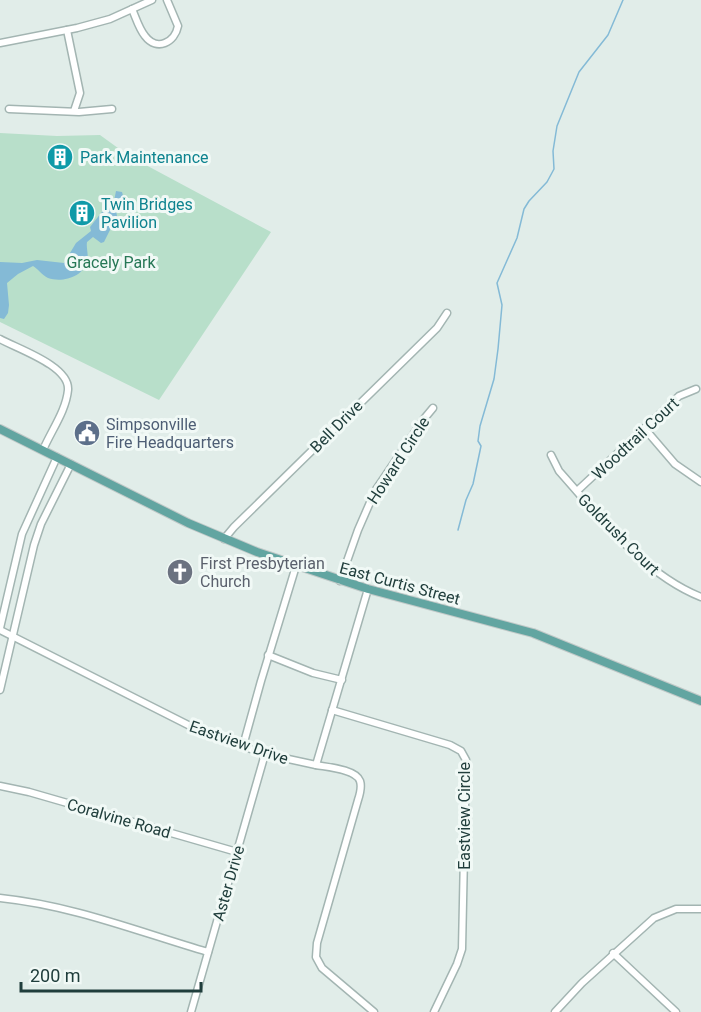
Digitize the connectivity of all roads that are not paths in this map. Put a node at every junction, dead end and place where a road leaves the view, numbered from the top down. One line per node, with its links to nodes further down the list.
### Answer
1 (152, 0): 3 (street)
2 (167, 0): 3 (street)
3 (132, 9): 4 (street)
4 (67, 30): 5 (street); 8 (street)
5 (0, 43)
6 (9, 109): 8 (street)
7 (112, 109): 8 (street)
8 (74, 111)
9 (447, 314): 21 (street, Bell Drive)
10 (0, 339): 15 (street)
11 (696, 389): 14 (street, Woodtrail Court)
12 (433, 408): 23 (street, Howard Circle)
13 (0, 429): 15 (main road, East Curtis Street)
14 (645, 429): 19 (street); 20 (street, Woodtrail Court)
15 (43, 450): 17 (main road, East Curtis Street)
16 (550, 455): 20 (street, Goldrush Court)
17 (57, 457): 18 (main road, East Curtis Street); 26 (street)
18 (71, 464): 21 (main road, East Curtis Street); 27 (street)
19 (701, 482)
20 (577, 491): 25 (street, Goldrush Court)
21 (224, 538): 22 (main road, East Curtis Street)
22 (296, 566): 23 (main road, East Curtis Street); 28 (street)
23 (340, 581): 24 (main road, East Curtis Street)
24 (368, 589): 29 (street); 31 (main road, East Curtis Street)
25 (701, 597)
26 (0, 629): 27 (street, Eastview Drive)
27 (12, 636): 30 (street); 33 (street, Eastview Drive)
28 (268, 655): 29 (street); 33 (street)
29 (342, 680): 32 (street)
30 (0, 690)
31 (701, 701)
32 (332, 710): 35 (street); 44 (street, Eastview Circle)
33 (243, 746): 34 (street, Eastview Drive)
34 (265, 754): 35 (street, Eastview Drive); 37 (street, Aster Drive)
35 (316, 765): 43 (street)
36 (0, 786): 37 (street, Coralvine Road)
37 (237, 852): 40 (street, Aster Drive)
38 (0, 898): 40 (street)
39 (701, 909): 41 (street)
40 (208, 952): 42 (street, Aster Drive)
41 (614, 953): 45 (street); 46 (street)
42 (191, 1012)
43 (374, 1012)
44 (434, 1012)
45 (555, 1012)
46 (676, 1012)

